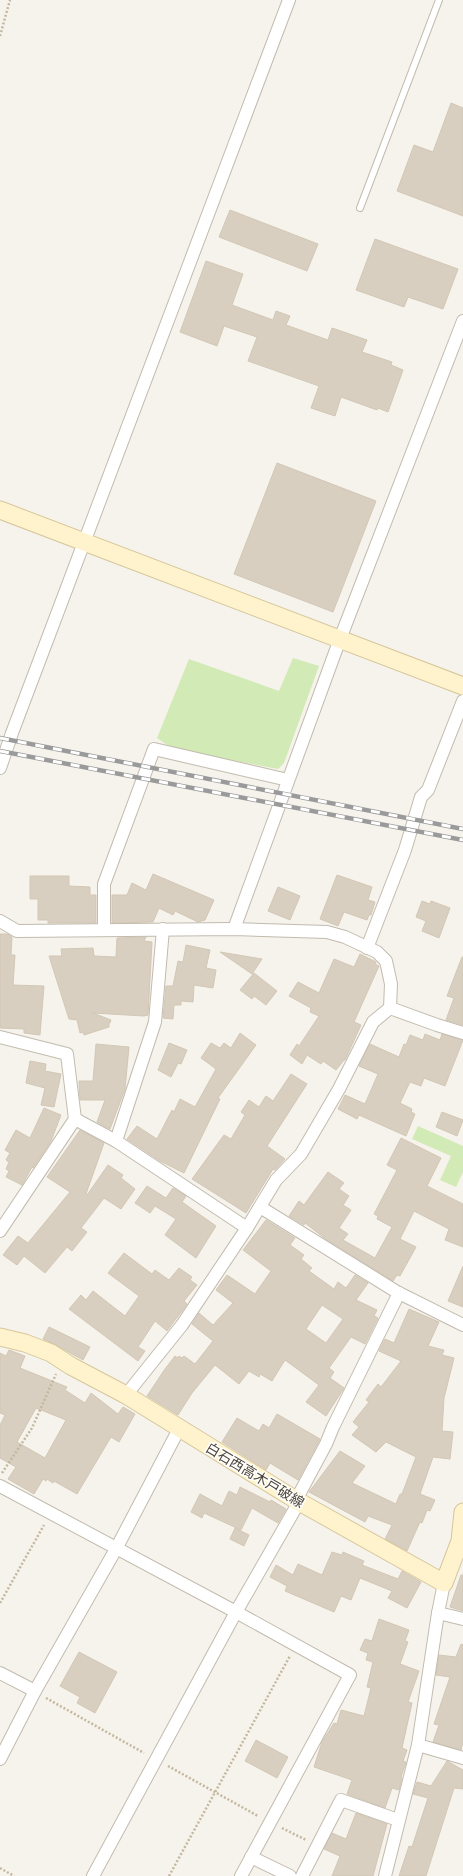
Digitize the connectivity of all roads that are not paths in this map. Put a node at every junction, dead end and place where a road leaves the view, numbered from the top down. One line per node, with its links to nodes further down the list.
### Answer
1 (289, 0): 6 (street)
2 (439, 0): 3 (lane)
3 (360, 208)
4 (463, 321): 7 (street)
5 (0, 510): 6 (main road)
6 (84, 543): 7 (main road); 10 (street)
7 (340, 639): 8 (main road); 11 (street)
8 (463, 686)
9 (463, 701): 16 (street)
10 (0, 768)
11 (288, 780): 14 (street); 15 (street)
12 (0, 921): 15 (street)
13 (162, 929): 14 (street); 15 (street); 21 (street)
14 (234, 929): 16 (street)
15 (104, 930)
16 (367, 948): 17 (street)
17 (390, 1008): 18 (street); 22 (street)
18 (463, 1033)
19 (0, 1038): 20 (street)
20 (75, 1119): 21 (street); 24 (street)
21 (116, 1141): 23 (street)
22 (260, 1207): 23 (street); 25 (street)
23 (247, 1228): 28 (street)
24 (0, 1231)
25 (399, 1293): 26 (street); 31 (street)
26 (463, 1325)
27 (0, 1337): 28 (main road, 白石西高木戸破線)
28 (126, 1395): 29 (main road, 白石西高木戸破線)
29 (179, 1429): 31 (main road, 白石西高木戸破線); 33 (street)
30 (0, 1486): 33 (street)
31 (297, 1501): 34 (main road, 白石西高木戸破線); 35 (street)
32 (463, 1522): 34 (main road)
33 (116, 1549): 35 (street); 39 (street)
34 (444, 1583): 36 (street)
35 (236, 1612): 44 (street); 45 (street)
36 (438, 1613): 37 (street); 40 (street)
37 (463, 1619)
38 (0, 1673): 39 (street)
39 (35, 1691): 42 (street)
40 (418, 1745): 41 (street); 43 (street)
41 (463, 1758)
42 (0, 1759)
43 (398, 1820): 48 (street); 49 (street)
44 (251, 1857): 46 (street); 47 (street)
45 (93, 1876)
46 (241, 1876)
47 (290, 1876)
48 (302, 1876)
49 (385, 1876)

